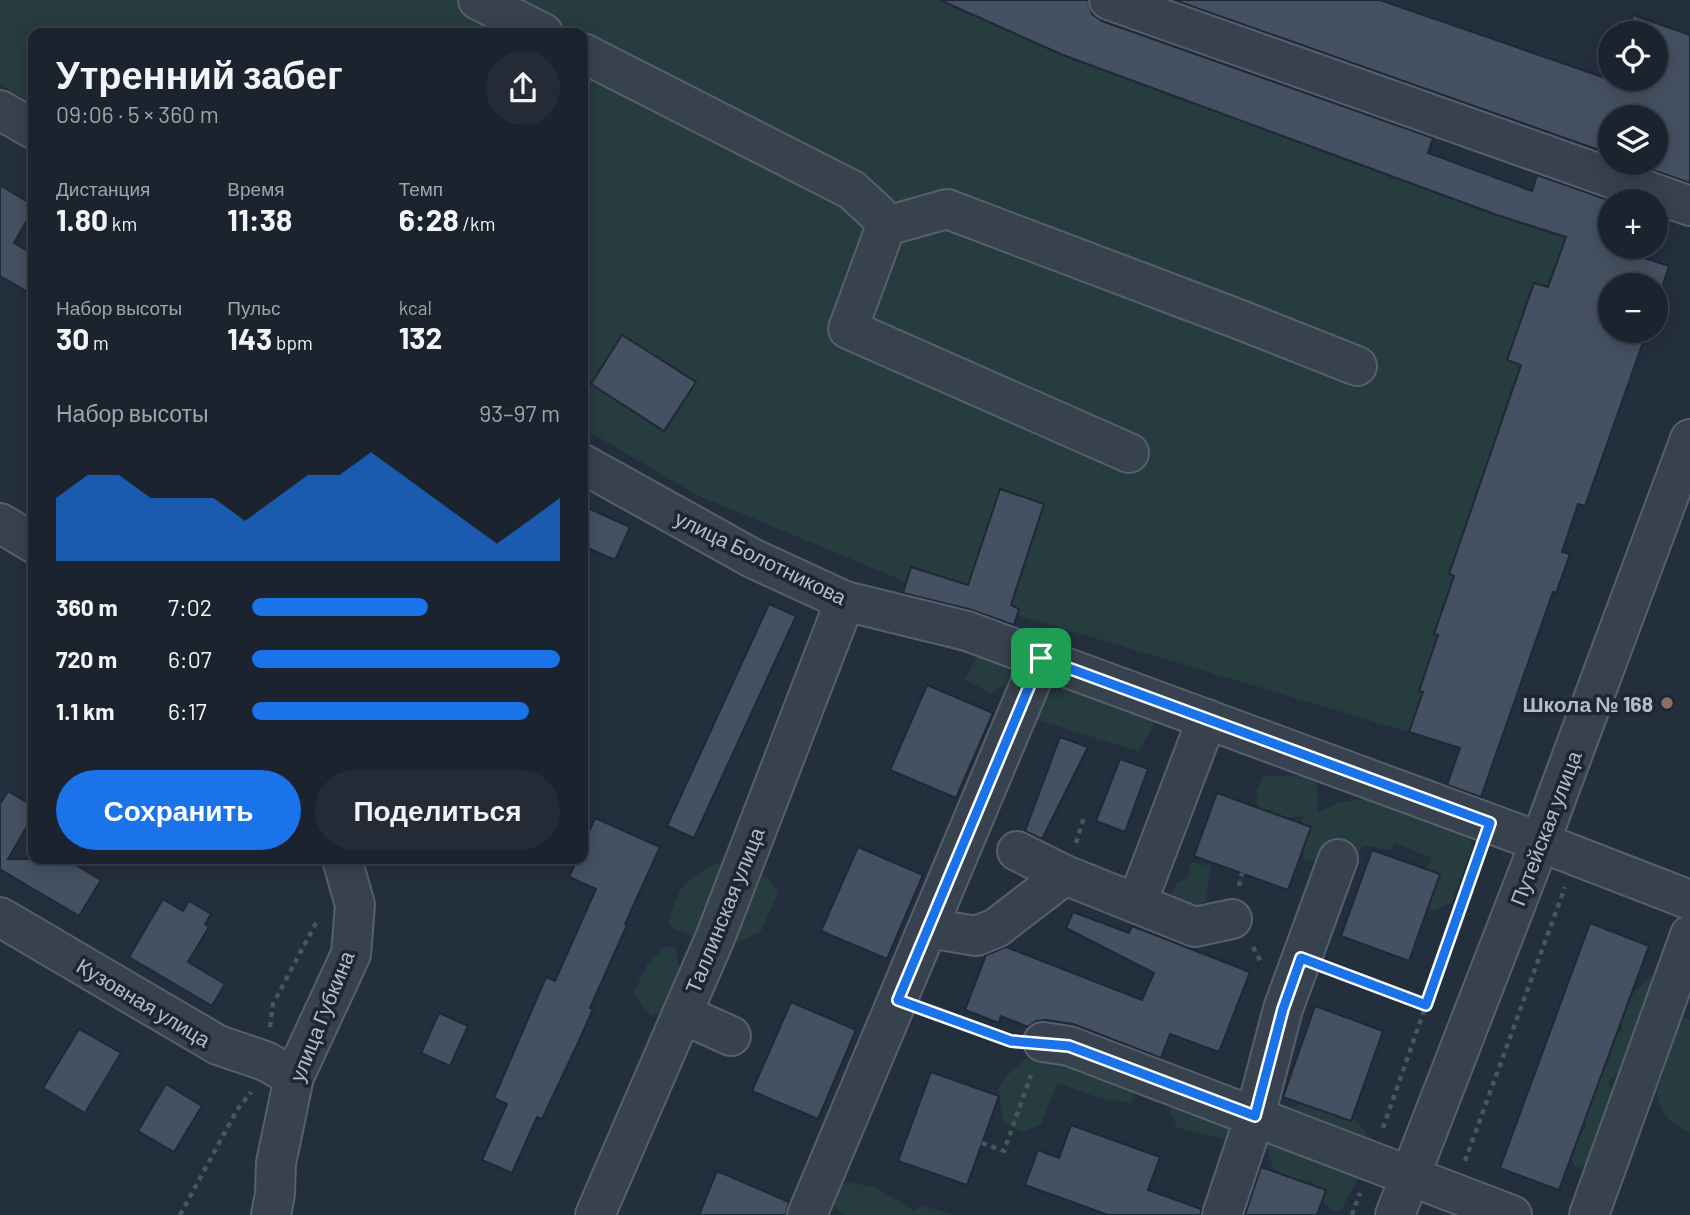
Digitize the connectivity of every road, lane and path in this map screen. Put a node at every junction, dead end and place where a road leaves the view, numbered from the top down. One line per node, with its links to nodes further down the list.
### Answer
1 (478, 0): 3 (street)
2 (1109, 0): 7 (street)
3 (533, 28)
4 (588, 56): 8 (street)
5 (0, 110): 6 (street)
6 (28, 126)
7 (1690, 206)
8 (886, 226): 9 (street); 11 (street)
9 (1357, 366)
10 (1690, 439): 19 (street, Путейская улица)
11 (1129, 453)
12 (588, 467): 15 (street, улица Болотникова)
13 (0, 523): 14 (street)
14 (28, 540)
15 (845, 601): 16 (street, улица Болотникова); 34 (street, Таллинская улица)
16 (1041, 658): 17 (street, улица Болотникова); 29 (street)
17 (1207, 719): 18 (street, улица Болотникова); 26 (street)
18 (1490, 823): 19 (street, улица Болотникова); 33 (path)
19 (1540, 842): 21 (street, улица Болотникова); 41 (street, Путейская улица)
20 (1017, 851): 24 (street)
21 (1577, 856): 25 (street, улица Болотникова); 42 (path)
22 (1338, 859): 31 (street)
23 (343, 864): 37 (street, улица Губкина)
24 (1065, 875): 26 (street); 29 (street)
25 (1690, 900)
26 (1137, 903): 28 (street)
27 (0, 917): 37 (street, Кузовная улица)
28 (1232, 919)
29 (929, 928): 32 (street)
30 (1690, 935): 50 (street)
31 (1301, 958): 33 (path); 38 (street)
32 (898, 1000): 36 (path); 45 (street)
33 (1426, 1005): 40 (path)
34 (682, 1014): 35 (street); 44 (street, Таллинская улица)
35 (731, 1036)
36 (1043, 1042): 38 (street); 39 (path)
37 (293, 1077): 43 (street, улица Губкина)
38 (1255, 1116): 40 (street); 46 (street)
39 (982, 1143)
40 (1371, 1161): 41 (street); 47 (path)
41 (1408, 1176): 42 (street); 48 (street, Путейская улица)
42 (1453, 1193): 49 (street)
43 (271, 1215)
44 (595, 1215)
45 (807, 1215)
46 (1222, 1215)
47 (1352, 1215)
48 (1395, 1215)
49 (1512, 1215)
50 (1589, 1215)

